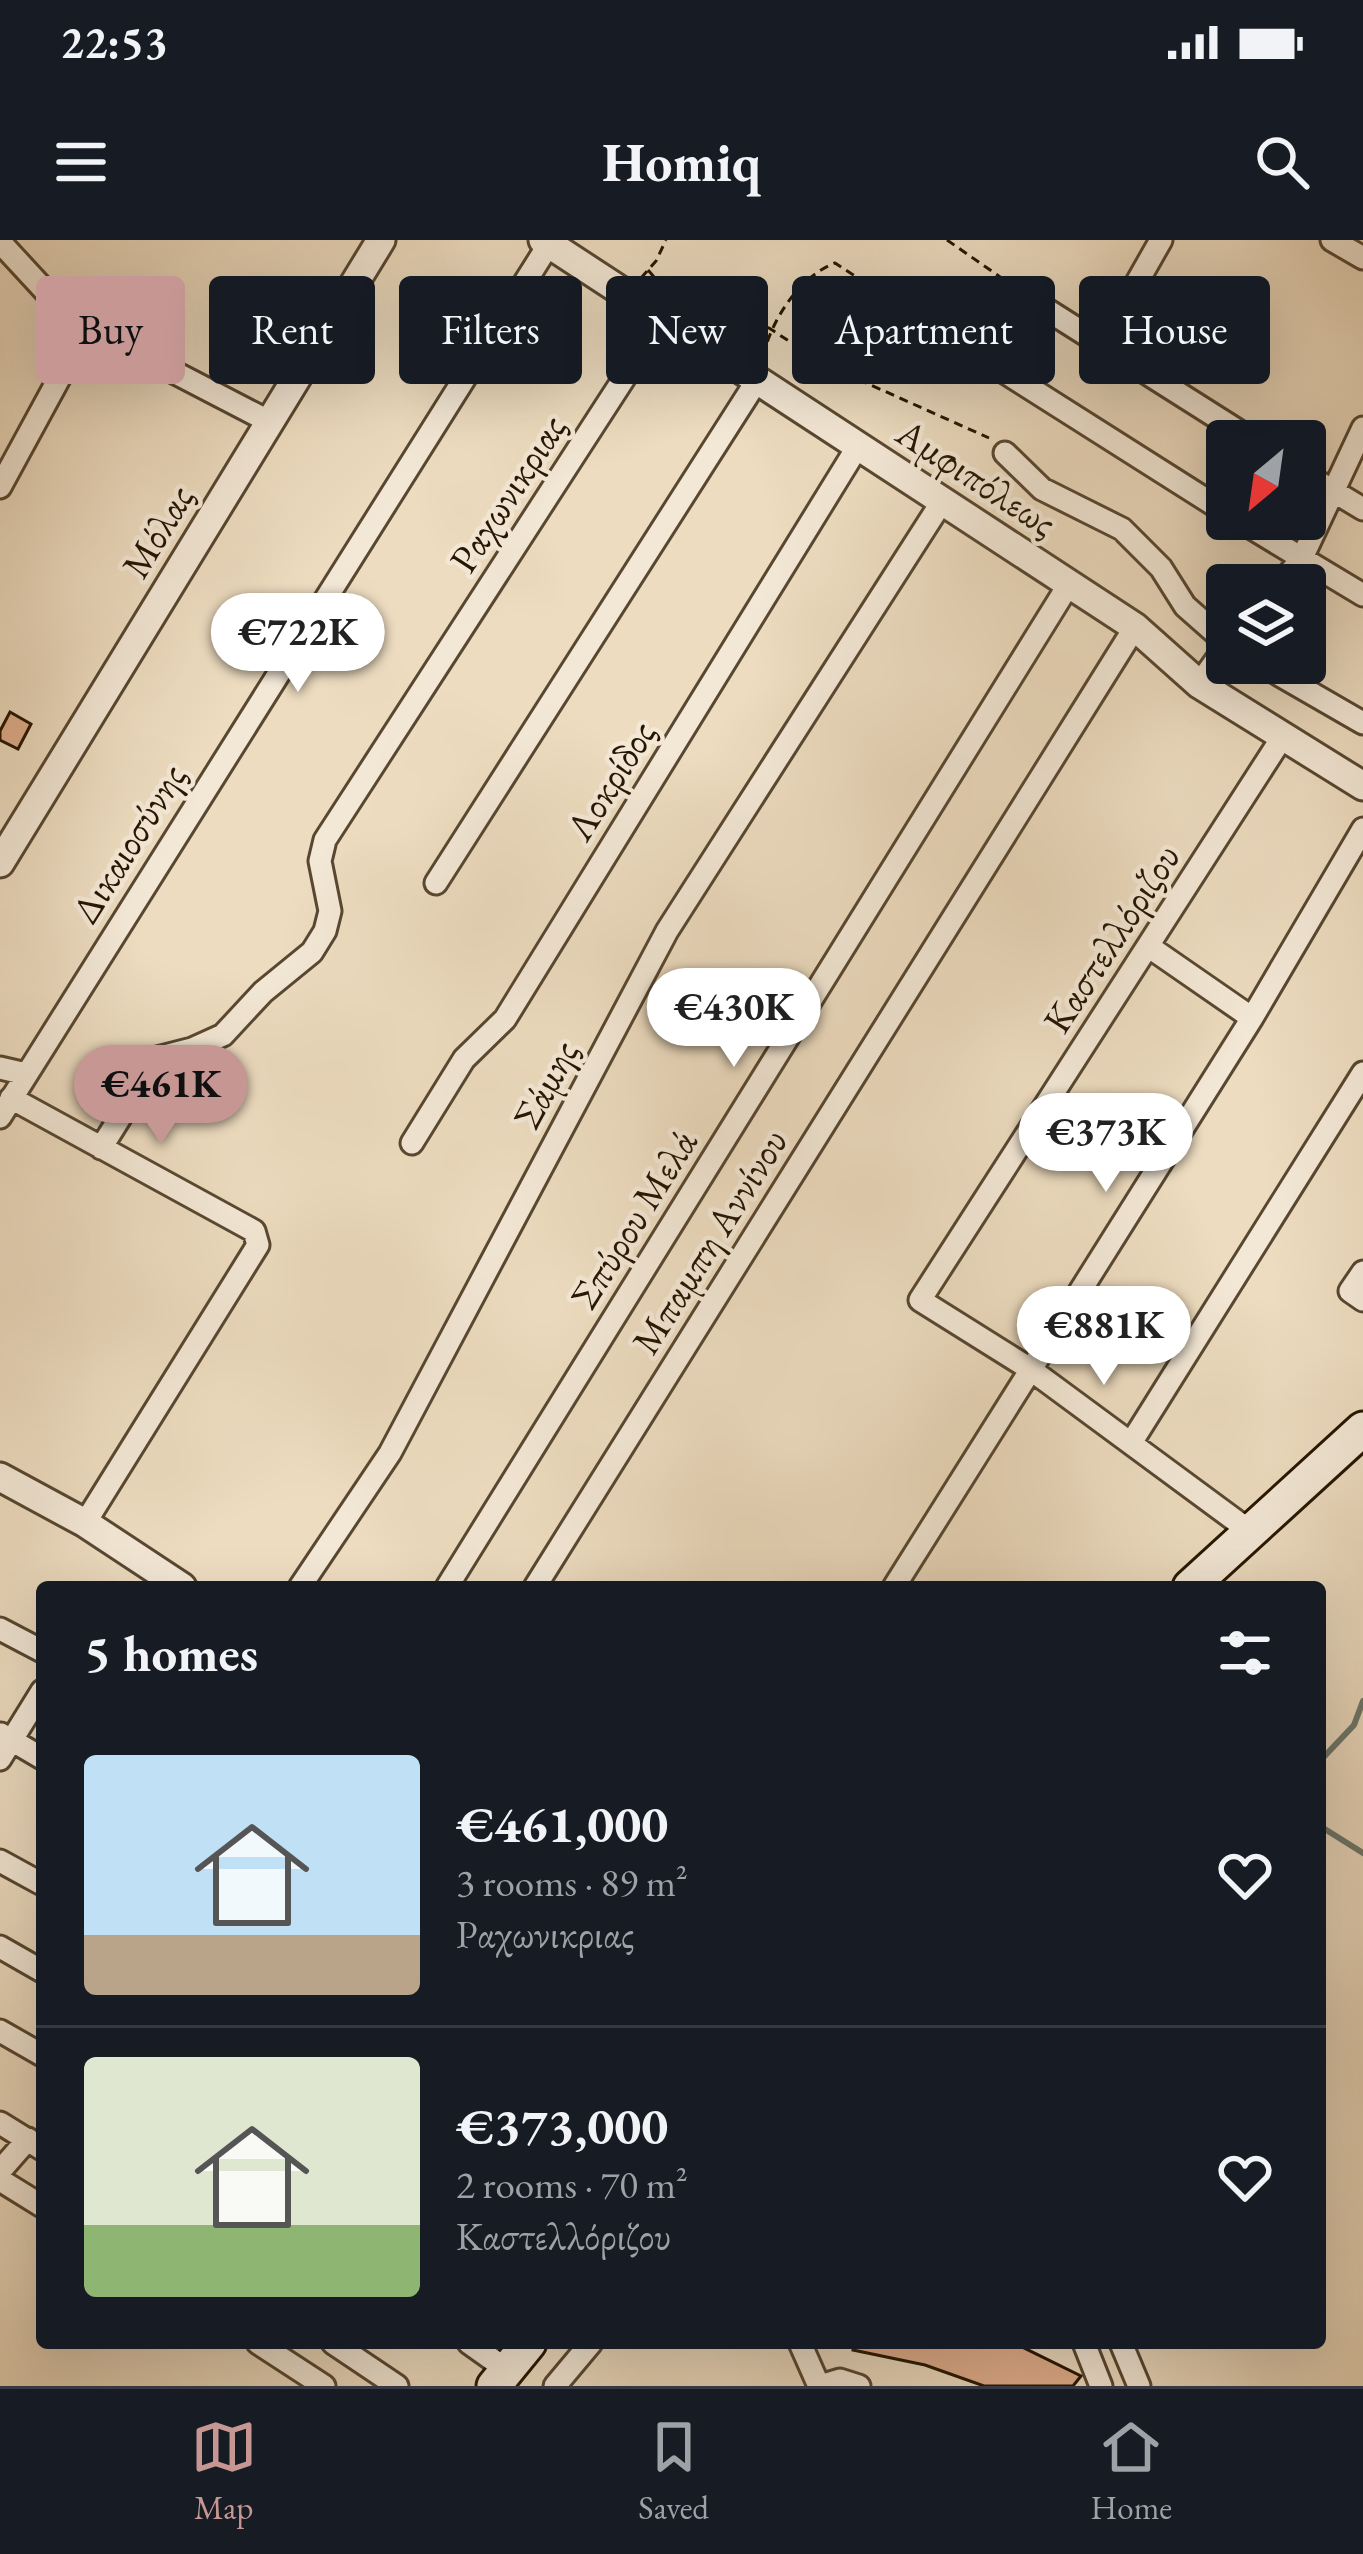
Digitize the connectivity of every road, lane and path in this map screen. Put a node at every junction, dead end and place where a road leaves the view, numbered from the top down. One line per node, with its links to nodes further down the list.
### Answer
1 (380, 240): 29 (street, Μόλας)
2 (666, 240): 9 (path)
3 (947, 240): 14 (path)
4 (1161, 240): 15 (street)
5 (1332, 240): 8 (street)
6 (546, 242): 16 (street, Αμφιπόλεως); 58 (street, Δικαιοσύνης)
7 (6, 251): 17 (street)
8 (1363, 258)
9 (648, 270): 10 (path); 11 (path)
10 (643, 276)
11 (651, 276)
12 (811, 276): 13 (path)
13 (855, 276)
14 (998, 276)
15 (1141, 276)
16 (606, 281)
17 (36, 282)
18 (792, 300): 19 (path)
19 (770, 328): 20 (path); 32 (path)
20 (768, 336)
21 (185, 378): 29 (street)
22 (56, 384): 34 (street)
23 (620, 384): 62 (street, Ραχωνικριας)
24 (755, 384): 54 (street)
25 (765, 384): 31 (street, Αμφιπόλεως)
26 (1024, 384): 37 (street)
27 (1165, 384): 28 (street)
28 (1221, 420)
29 (270, 422): 53 (street, Μόλας)
30 (1363, 428): 35 (street)
31 (858, 446): 36 (street, Αμφιπόλεως); 61 (street, Λοκρίδος)
32 (1005, 453): 44 (street)
33 (1326, 486): 35 (street)
34 (0, 487)
35 (1333, 491): 38 (street); 40 (street)
36 (944, 500): 42 (street, Αμφιπόλεως); 70 (street, Σάμης)
37 (1206, 500)
38 (1363, 509)
39 (1270, 540): 40 (street)
40 (1301, 560): 41 (street); 43 (street)
41 (1297, 564)
42 (1070, 584): 45 (street, Αμφιπόλεως); 71 (street, Σπύρου Μελά)
43 (1363, 595)
44 (1206, 624)
45 (1135, 627): 47 (street, Αμφιπόλεως); 72 (street, Μπαμπη Αννίνου)
46 (1206, 674): 47 (street)
47 (1199, 684): 50 (street, Αμφιπόλεως)
48 (1295, 684): 49 (street)
49 (1363, 723)
50 (1283, 736): 51 (street, Αμφιπόλεως); 55 (street, Καστελλόριζου)
51 (1363, 786)
52 (1363, 830): 56 (street)
53 (0, 863)
54 (436, 883)
55 (1148, 946): 56 (street); 63 (street, Καστελλόριζου)
56 (1252, 1018): 63 (street)
57 (0, 1068): 58 (street)
58 (26, 1073): 60 (street, Δικαιοσύνης)
59 (1363, 1073): 65 (street)
60 (6, 1107): 62 (street)
61 (412, 1143)
62 (101, 1148): 67 (street)
63 (1030, 1369): 65 (street); 73 (street)
64 (1363, 1429): 68 (main road)
65 (1131, 1443): 68 (street)
66 (0, 1477): 67 (street)
67 (85, 1523): 69 (street)
68 (1251, 1532): 74 (main road)
69 (173, 1581)
70 (304, 1581)
71 (451, 1581)
72 (539, 1581)
73 (898, 1581)
74 (1197, 1581)
75 (0, 1628): 76 (street)
76 (36, 1648)
77 (36, 1699): 78 (street)
78 (4, 1744): 79 (street)
79 (36, 1756)
80 (0, 1861): 81 (street)
81 (36, 1881)
82 (0, 1947): 83 (street)
83 (36, 1968)
84 (0, 2031): 85 (street)
85 (36, 2052)
86 (0, 2123): 87 (street)
87 (36, 2143)
88 (36, 2146): 89 (street)
89 (0, 2175): 90 (street)
90 (36, 2202)
91 (267, 2349): 100 (street)
92 (342, 2349): 101 (street)
93 (474, 2349): 99 (street)
94 (524, 2349): 99 (main road)
95 (587, 2349): 102 (street)
96 (803, 2349): 103 (street)
97 (1086, 2349): 105 (street)
98 (1124, 2349): 106 (street)
99 (501, 2378)
100 (324, 2386)
101 (397, 2386)
102 (555, 2386)
103 (819, 2386): 104 (street)
104 (859, 2386)
105 (1101, 2386)
106 (1139, 2386)

